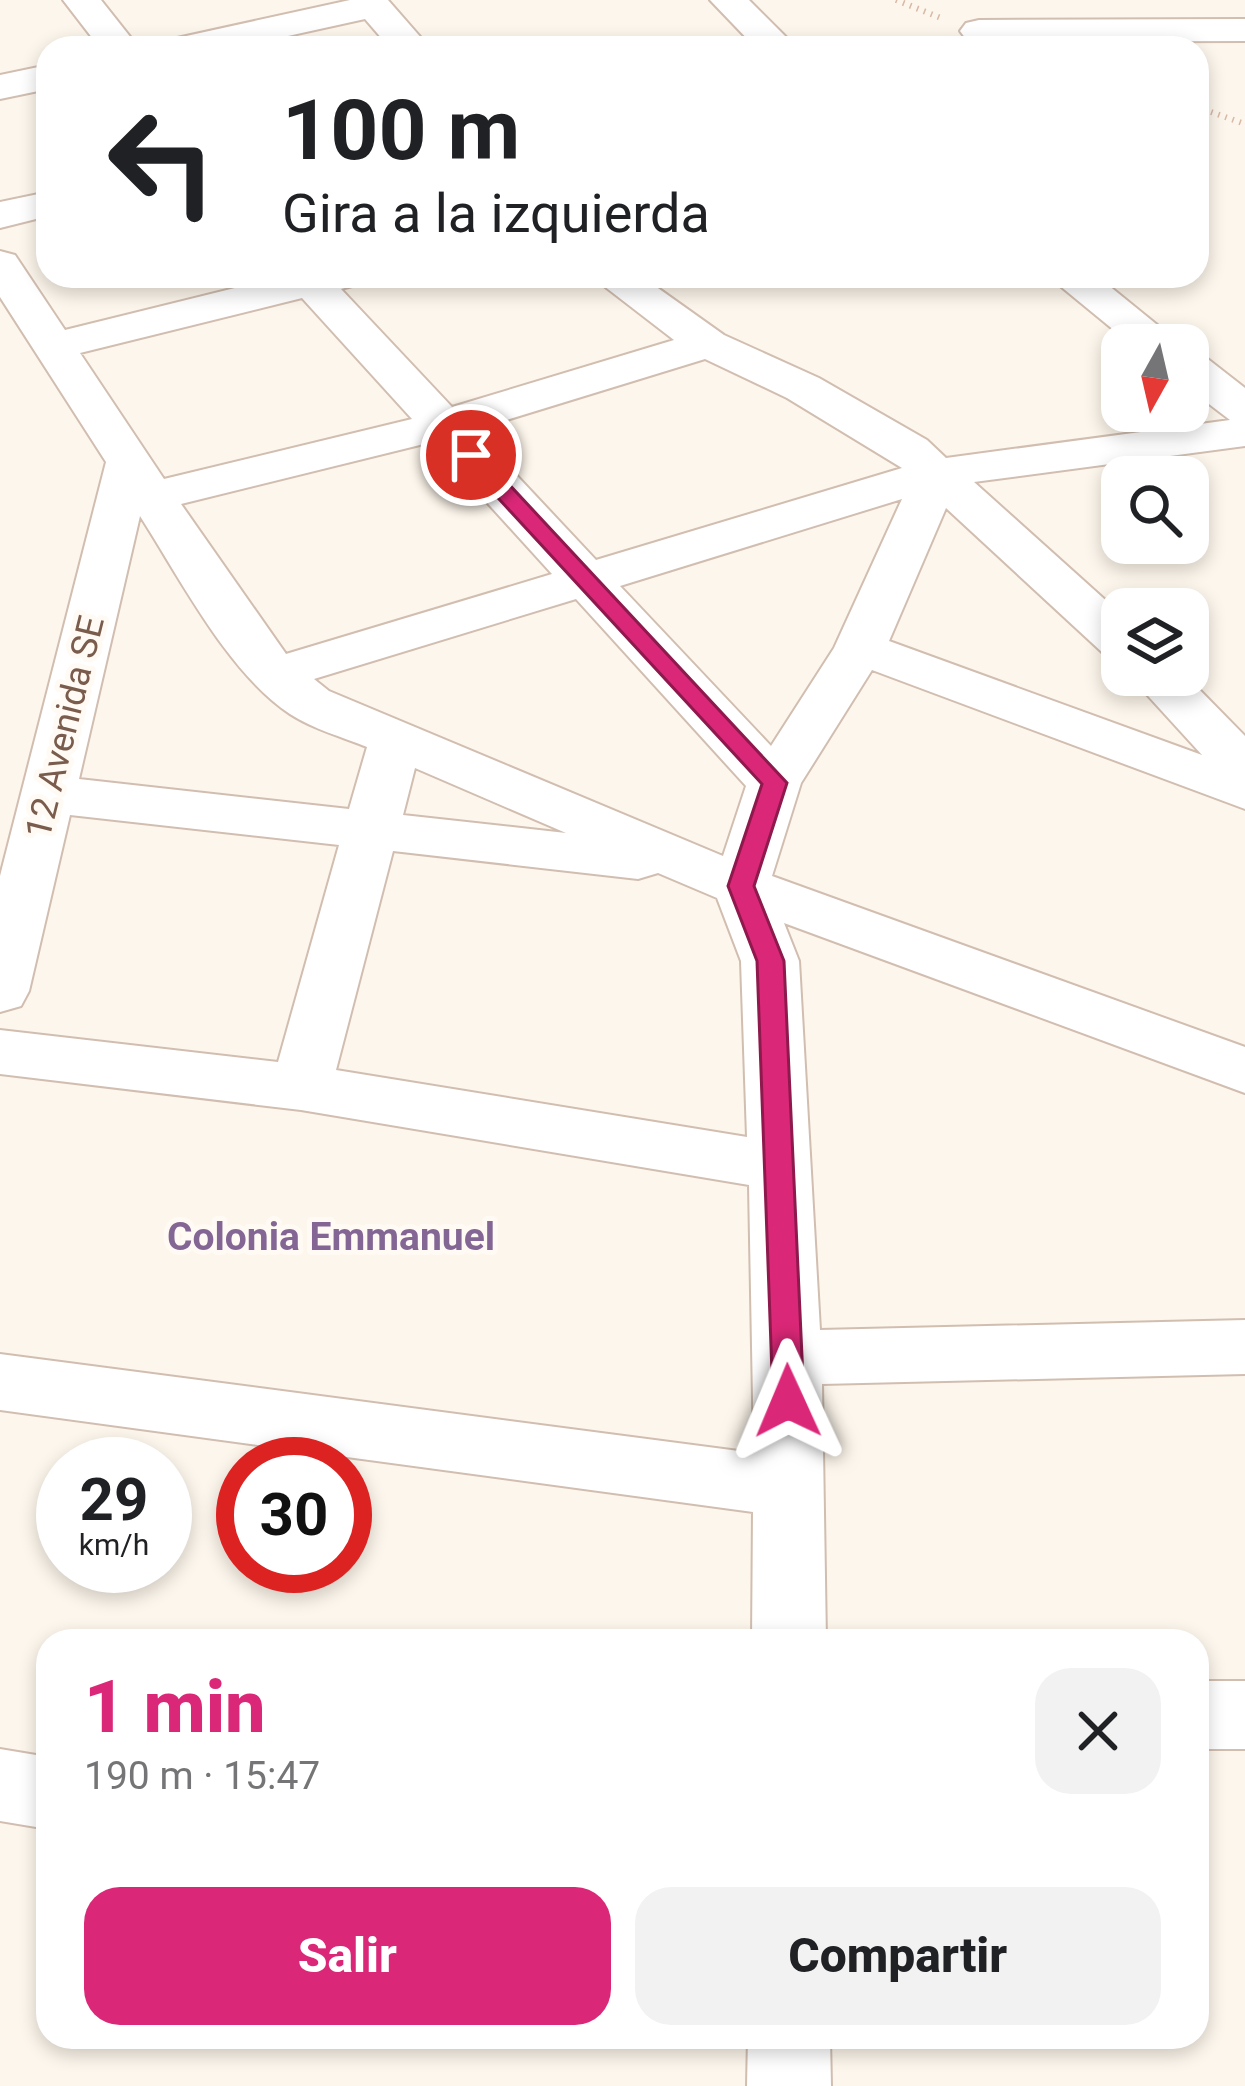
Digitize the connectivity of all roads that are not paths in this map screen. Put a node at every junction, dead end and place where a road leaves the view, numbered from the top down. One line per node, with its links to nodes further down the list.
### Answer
1 (81, 0): 6 (street)
2 (728, 0): 9 (street)
3 (371, 3): 7 (street); 8 (street)
4 (1245, 29): 5 (street)
5 (979, 31)
6 (110, 36)
7 (232, 36)
8 (400, 36)
9 (766, 36)
10 (36, 79): 11 (street)
11 (0, 87)
12 (36, 207): 13 (street)
13 (0, 215)
14 (0, 264): 21 (street)
15 (280, 288): 21 (street)
16 (327, 288): 24 (street)
17 (630, 288): 20 (street)
18 (1086, 288): 19 (street)
19 (1133, 324)
20 (707, 344): 24 (street); 26 (street)
21 (53, 346): 27 (street)
22 (1209, 382): 23 (street)
23 (1245, 410)
24 (442, 425): 27 (street); 28 (street)
25 (1245, 432): 26 (street)
26 (937, 473): 28 (street); 29 (street); 30 (street)
27 (142, 479): 31 (street); 37 (street, 12 Avenida SE)
28 (583, 577): 31 (street); 35 (street)
29 (1101, 624)
30 (860, 648): 35 (street); 36 (street)
31 (274, 674): 33 (street)
32 (1175, 696): 34 (street)
33 (396, 739): 38 (street); 39 (street)
34 (1245, 769)
35 (774, 783): 39 (street)
36 (1245, 791)
37 (48, 794): 38 (street); 40 (street, 12 Avenida SE)
38 (368, 830): 39 (street); 43 (street)
39 (720, 876): 42 (street); 44 (street)
40 (0, 991)
41 (0, 1052): 43 (street)
42 (1245, 1071)
43 (301, 1088): 44 (street)
44 (777, 1166): 46 (street)
45 (1245, 1347): 46 (street)
46 (788, 1358): 48 (street)
47 (0, 1382): 48 (street)
48 (788, 1487): 49 (street)
49 (789, 1629)
50 (1209, 1715): 51 (street)
51 (1245, 1715)
52 (0, 1785): 53 (street)
53 (36, 1791)
54 (789, 2049): 55 (street)
55 (789, 2086)

